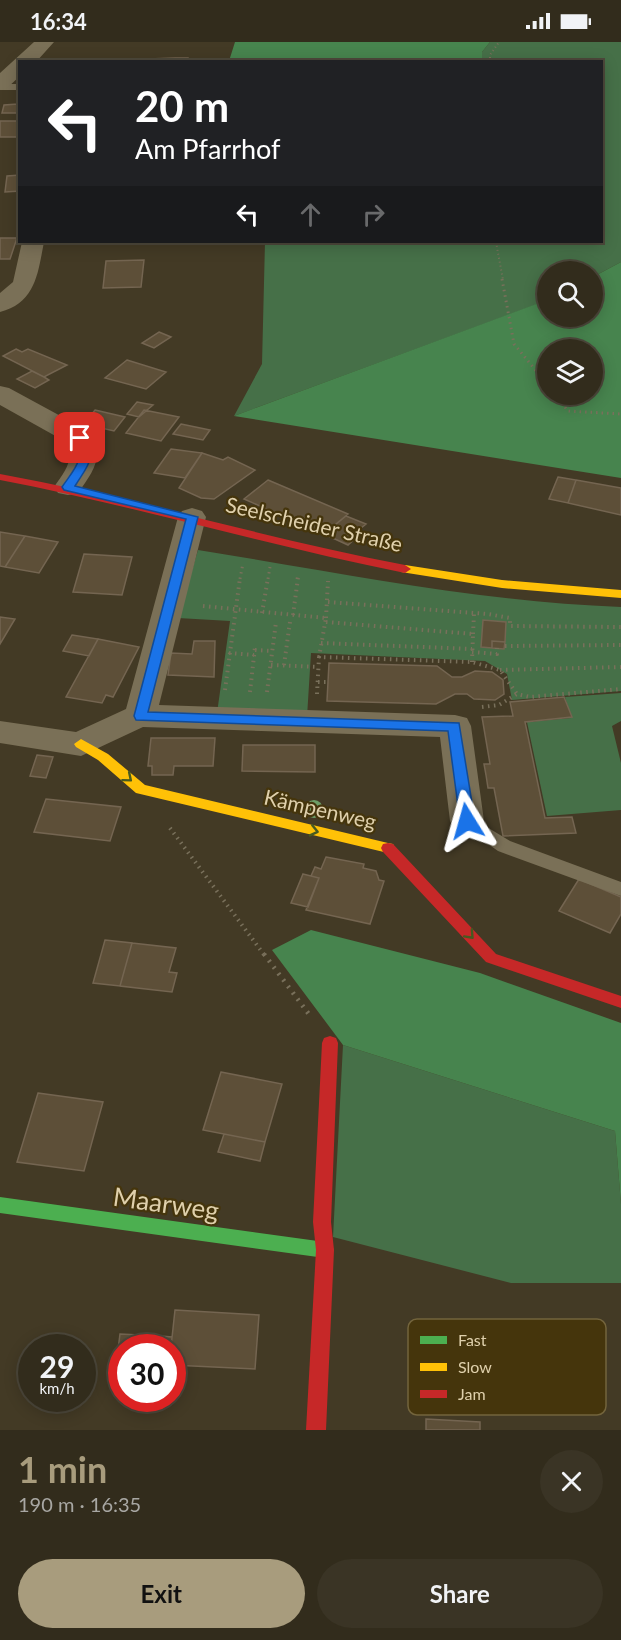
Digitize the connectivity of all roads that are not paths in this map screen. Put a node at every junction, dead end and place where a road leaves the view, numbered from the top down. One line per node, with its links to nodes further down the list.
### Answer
1 (45, 42): 2 (street)
2 (26, 60)
3 (18, 67): 4 (street)
4 (0, 85): 5 (lane)
5 (18, 87)
6 (33, 243): 7 (street)
7 (0, 305)
8 (0, 394): 10 (street)
9 (0, 477): 10 (street, Seelscheider Straße)
10 (68, 487): 11 (street, Seelscheider Straße)
11 (192, 517): 12 (street, Seelscheider Straße); 13 (street)
12 (621, 594)
13 (140, 716): 15 (street); 16 (street)
14 (0, 732): 15 (street)
15 (81, 744): 18 (street, Kämpenweg, one-way to 18)
16 (467, 821): 17 (lane)
17 (621, 889)
18 (621, 1002)
19 (330, 1044): 21 (street)
20 (0, 1205): 21 (street, Maarweg)
21 (325, 1250): 22 (street)
22 (316, 1430)

